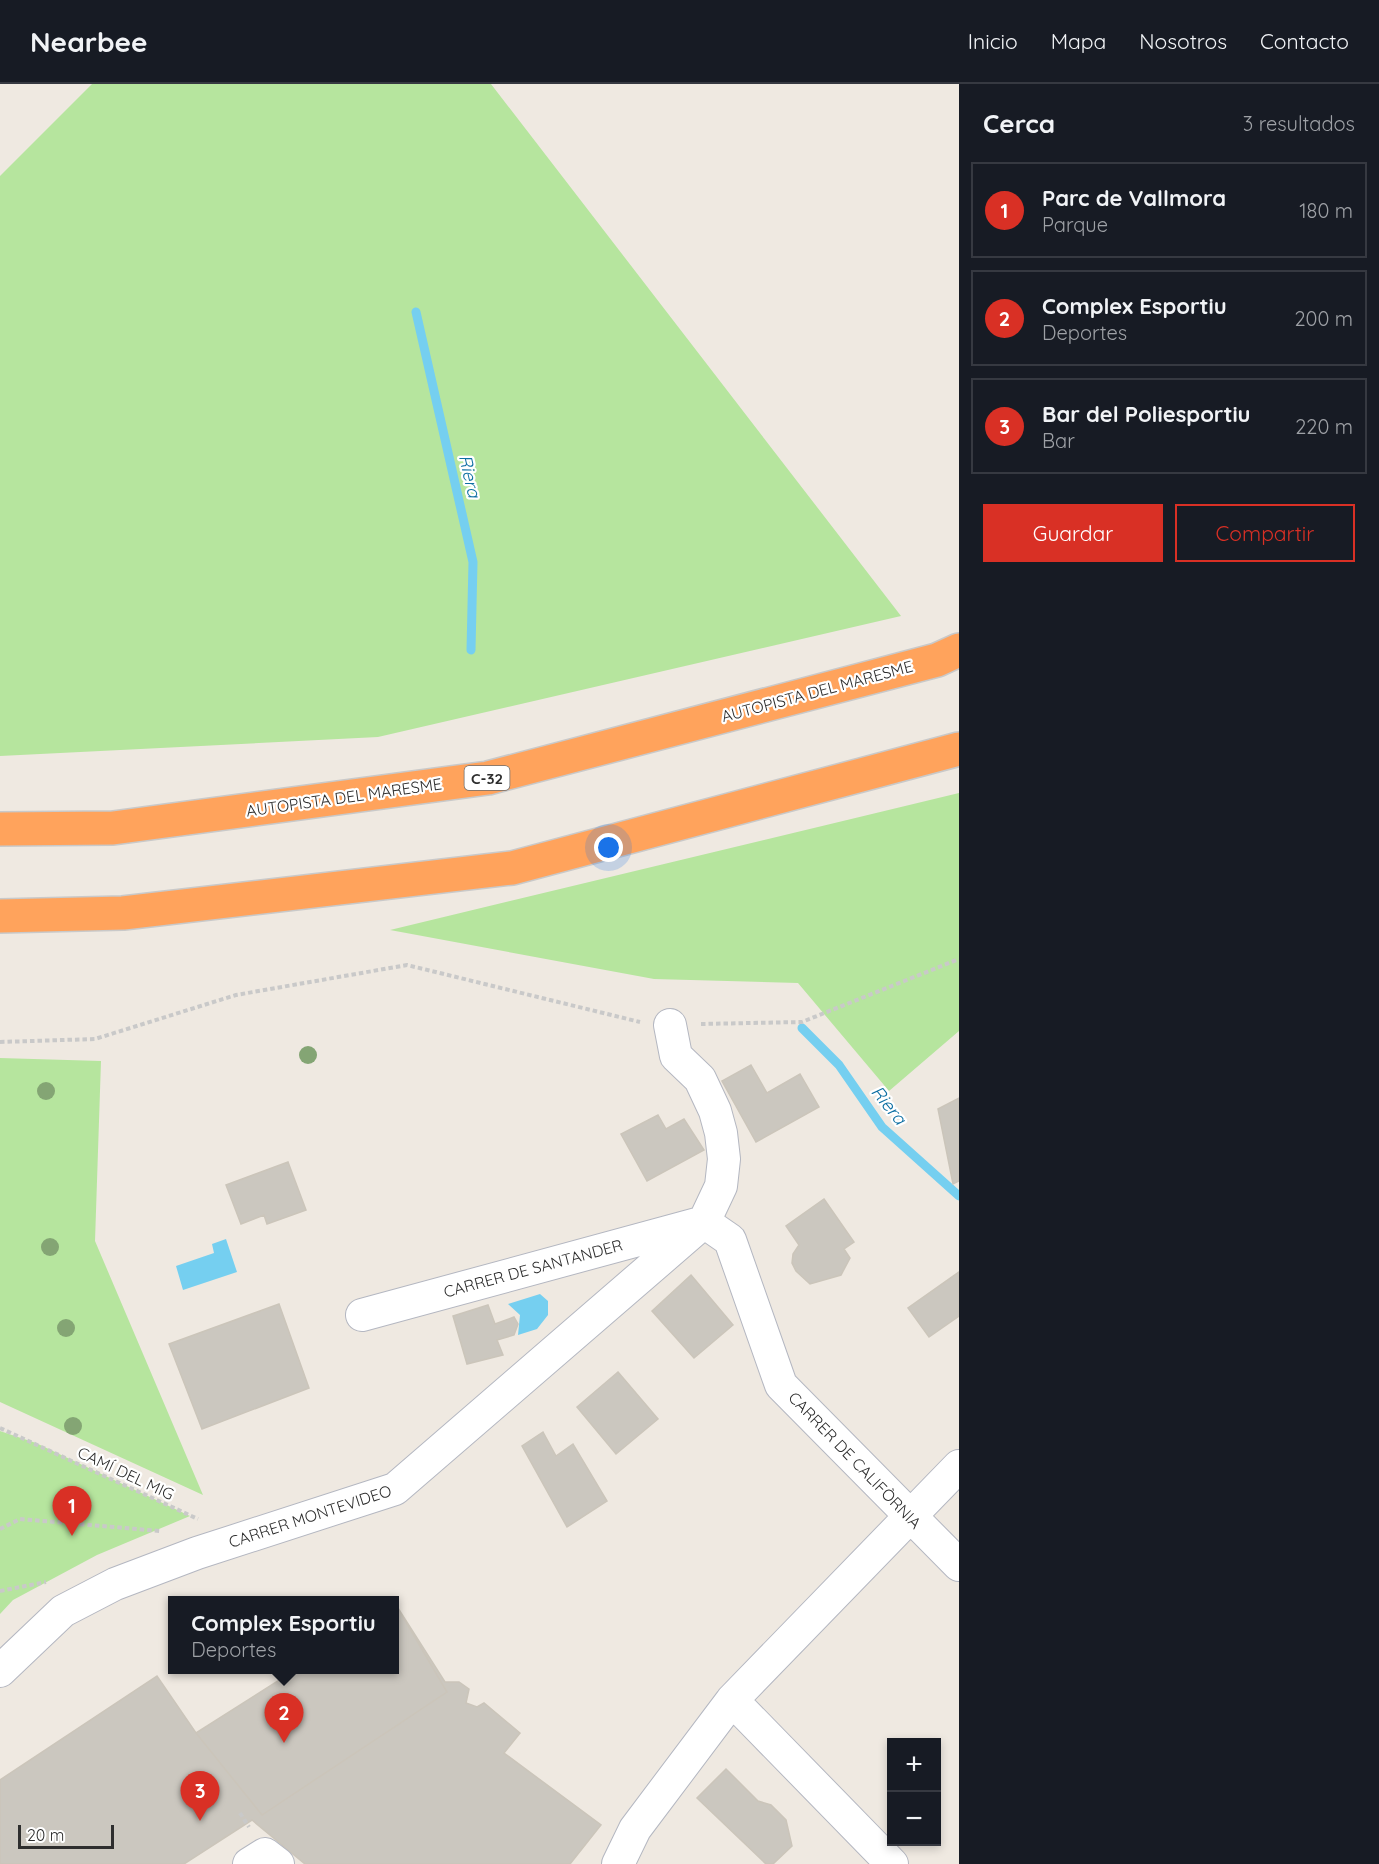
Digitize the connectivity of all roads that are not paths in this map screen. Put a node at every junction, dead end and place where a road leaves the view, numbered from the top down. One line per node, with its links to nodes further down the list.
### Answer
1 (959, 650): 3 (highway, AUTOPISTA DEL MARESME / C-32)
2 (959, 749): 4 (highway)
3 (0, 829)
4 (0, 916)
5 (670, 1025): 6 (street)
6 (704, 1222): 7 (street, CARRER DE SANTANDER); 9 (street, CARRER DE CALIFÒRNIA); 11 (street, CARRER MONTEVIDEO)
7 (362, 1315)
8 (959, 1466): 9 (street)
9 (910, 1519): 10 (street, CARRER DE CALIFÒRNIA); 12 (street)
10 (959, 1565)
11 (0, 1671)
12 (732, 1700): 13 (street); 14 (street)
13 (618, 1864)
14 (892, 1864)

